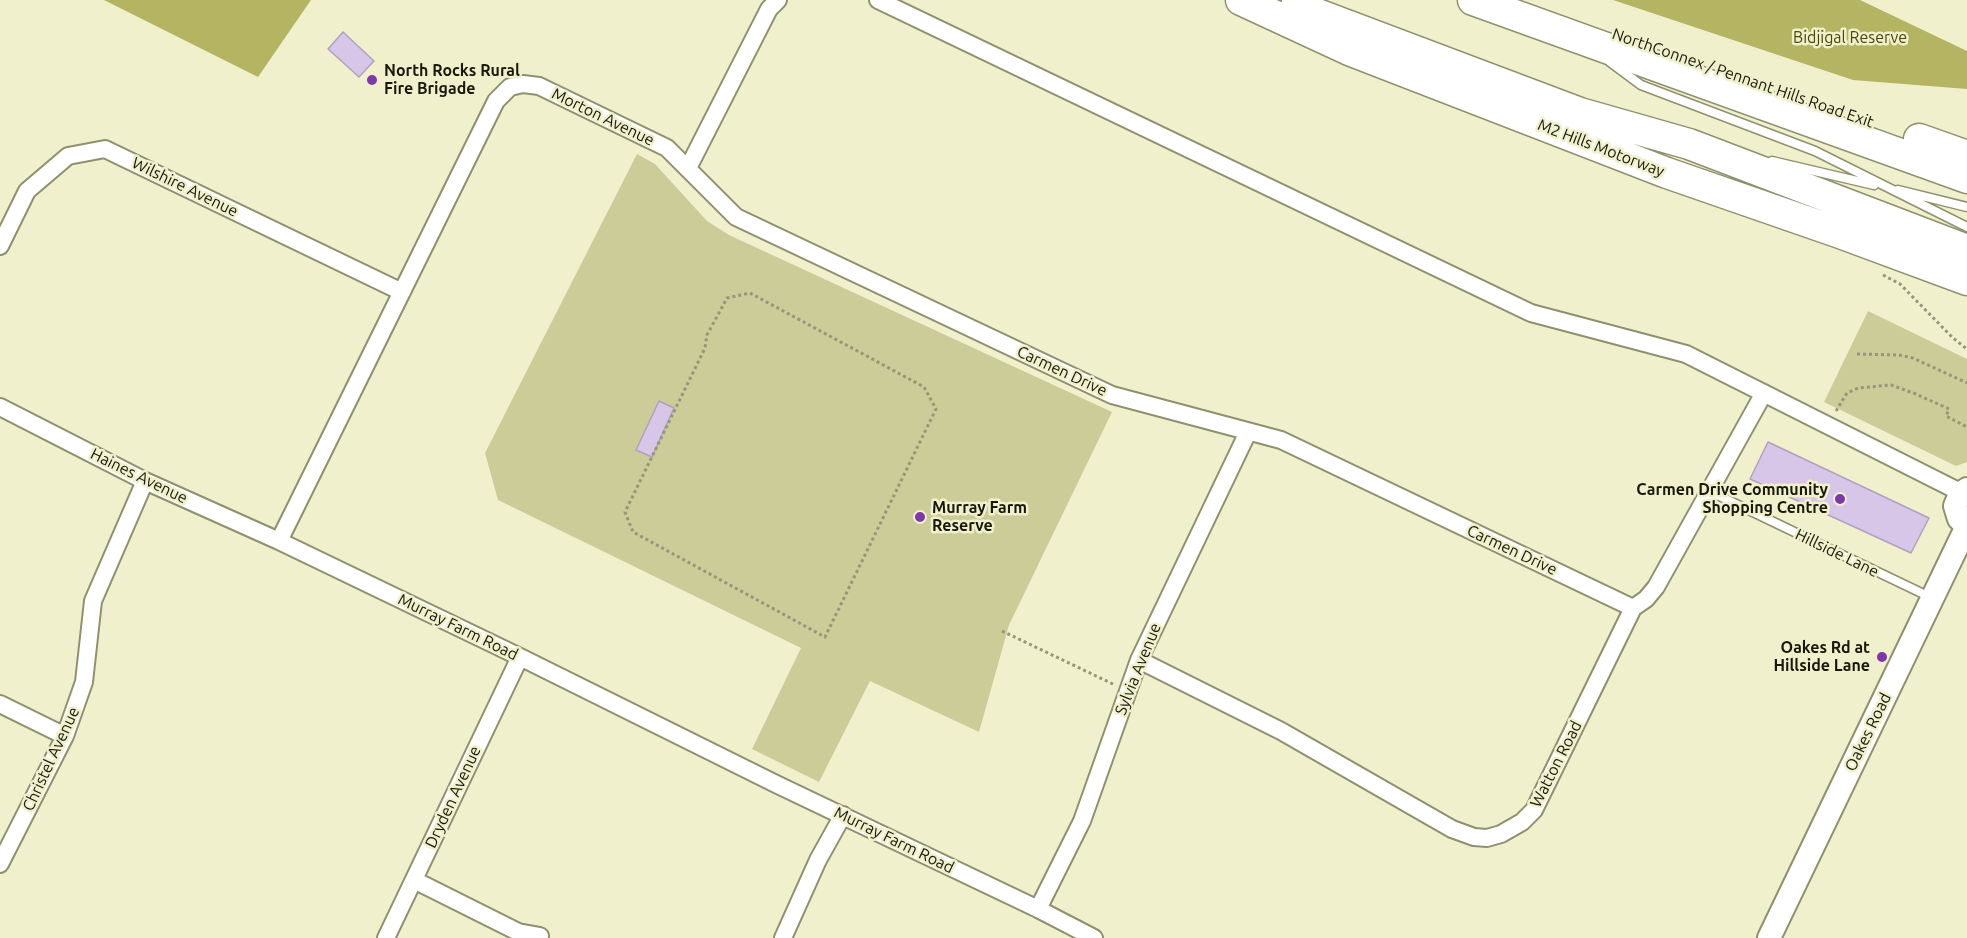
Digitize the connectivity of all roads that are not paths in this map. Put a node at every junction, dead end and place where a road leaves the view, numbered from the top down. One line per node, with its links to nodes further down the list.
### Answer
1 (778, 0): 12 (street)
2 (878, 0): 21 (street)
3 (1241, 0): 19 (highway, M2 Hills Motorway)
4 (1280, 0): 8 (highway, M2 Hills Motorway)
5 (1473, 0): 7 (highway)
6 (1520, 0): 10 (highway, NorthConnex / Pennant Hills Road Exit)
7 (1578, 39): 13 (highway); 14 (lane)
8 (1580, 113): 9 (lane); 18 (highway, M2 Hills Motorway)
9 (1736, 152)
10 (1967, 156)
11 (1758, 158): 14 (lane)
12 (688, 168): 20 (street, Morton Avenue); 23 (street, Carmen Drive)
13 (1967, 178)
14 (1886, 188): 15 (lane); 16 (lane)
15 (1967, 207)
16 (1967, 227)
17 (0, 246): 20 (street, Wilshire Avenue)
18 (1967, 250)
19 (1967, 280)
20 (402, 292): 28 (street)
21 (1764, 393): 25 (street); 26 (street, Watton Road)
22 (0, 407): 24 (street, Haines Avenue)
23 (1248, 432): 30 (street, Carmen Drive); 32 (street, Sylvia Avenue)
24 (145, 481): 28 (street, Haines Avenue); 34 (street, Christel Avenue)
25 (1965, 491): 27 (main road)
26 (1709, 492): 29 (lane, Hillside Lane); 30 (street, Watton Road)
27 (1967, 525): 29 (main road, Oakes Road)
28 (279, 541): 31 (street, Murray Farm Road)
29 (1932, 599): 43 (main road, Oakes Road)
30 (1633, 608): 32 (street, Watton Road)
31 (520, 657): 35 (street, Murray Farm Road); 37 (street, Dryden Avenue)
32 (1139, 660): 38 (street, Sylvia Avenue)
33 (0, 704): 34 (street)
34 (65, 736): 36 (street, Christel Avenue)
35 (843, 815): 38 (street, Murray Farm Road); 41 (street)
36 (0, 864)
37 (414, 880): 39 (street); 40 (street, Dryden Avenue)
38 (1038, 909): 42 (street, Murray Farm Road)
39 (540, 936)
40 (386, 938)
41 (783, 938)
42 (1094, 938)
43 (1769, 938)

